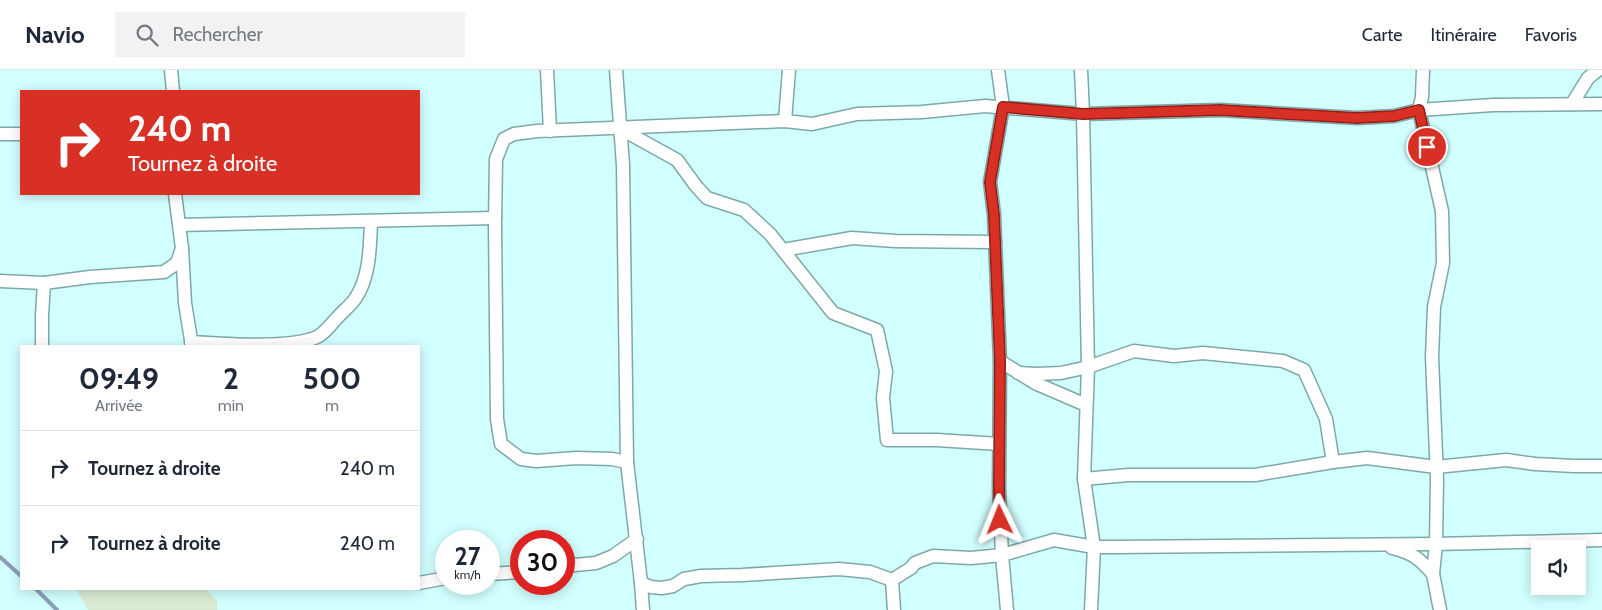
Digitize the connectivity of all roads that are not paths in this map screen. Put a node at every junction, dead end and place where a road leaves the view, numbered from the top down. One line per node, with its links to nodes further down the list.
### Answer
1 (171, 70): 9 (street)
2 (547, 70): 17 (street)
3 (616, 70): 16 (street)
4 (789, 70): 15 (street)
5 (998, 70): 12 (street)
6 (1081, 70): 14 (street)
7 (1423, 70): 13 (street)
8 (1598, 70): 10 (street)
9 (173, 90)
10 (1572, 104): 11 (street); 13 (street)
11 (1602, 104)
12 (1003, 107): 14 (street); 15 (street); 24 (street)
13 (1419, 110): 14 (street); 39 (street)
14 (1083, 114): 32 (street)
15 (785, 121): 16 (street)
16 (620, 128): 17 (street); 26 (street); 36 (street)
17 (550, 131): 21 (street)
18 (0, 134): 19 (street)
19 (20, 134)
20 (175, 195): 23 (street)
21 (495, 218): 22 (street); 36 (street)
22 (371, 221): 23 (street); 29 (street)
23 (180, 225): 25 (street)
24 (995, 242): 26 (street); 31 (street)
25 (182, 248): 28 (street); 29 (street)
26 (783, 250): 35 (street)
27 (0, 281): 28 (street)
28 (44, 283): 30 (street)
29 (192, 344)
30 (42, 345)
31 (1000, 361): 33 (street); 35 (street)
32 (1088, 367): 33 (street); 34 (street); 37 (street)
33 (1018, 373): 34 (street)
34 (1086, 405): 40 (street)
35 (999, 444): 46 (street)
36 (627, 462): 41 (street)
37 (1333, 462): 39 (street); 40 (street)
38 (1602, 466): 39 (street)
39 (1436, 467): 43 (street)
40 (1084, 479): 45 (street)
41 (636, 539): 47 (street); 52 (street)
42 (1602, 540): 43 (street)
43 (1436, 544): 44 (street); 48 (street)
44 (1377, 545): 45 (street); 48 (street)
45 (1094, 547): 46 (street); 56 (street)
46 (1002, 555): 50 (street); 55 (street)
47 (575, 565)
48 (1433, 574): 57 (street)
49 (435, 580): 51 (street)
50 (892, 580): 52 (street); 54 (street)
51 (420, 582)
52 (641, 583): 53 (street)
53 (643, 610)
54 (894, 610)
55 (1007, 610)
56 (1092, 610)
57 (1440, 610)

